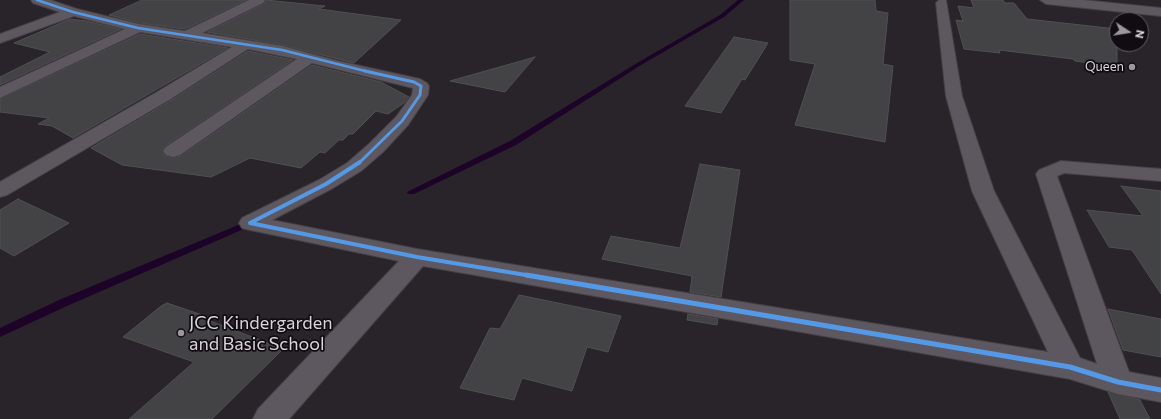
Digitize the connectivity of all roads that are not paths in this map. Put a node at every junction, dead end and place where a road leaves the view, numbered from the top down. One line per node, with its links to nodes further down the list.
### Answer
1 (37, 0): 5 (street)
2 (259, 0): 8 (street)
3 (1046, 0): 6 (street)
4 (942, 3): 17 (street)
5 (73, 12): 7 (street); 9 (street)
6 (1161, 12)
7 (138, 28): 8 (street); 12 (street)
8 (188, 35): 10 (street)
9 (0, 39)
10 (246, 44): 11 (street); 15 (street)
11 (309, 58): 13 (street); 16 (street)
12 (0, 93)
13 (173, 151)
14 (1161, 175): 18 (street)
15 (0, 191)
16 (417, 257): 17 (street); 20 (street)
17 (1070, 367): 18 (street)
18 (1118, 382): 19 (street)
19 (1161, 390)
20 (269, 419)

